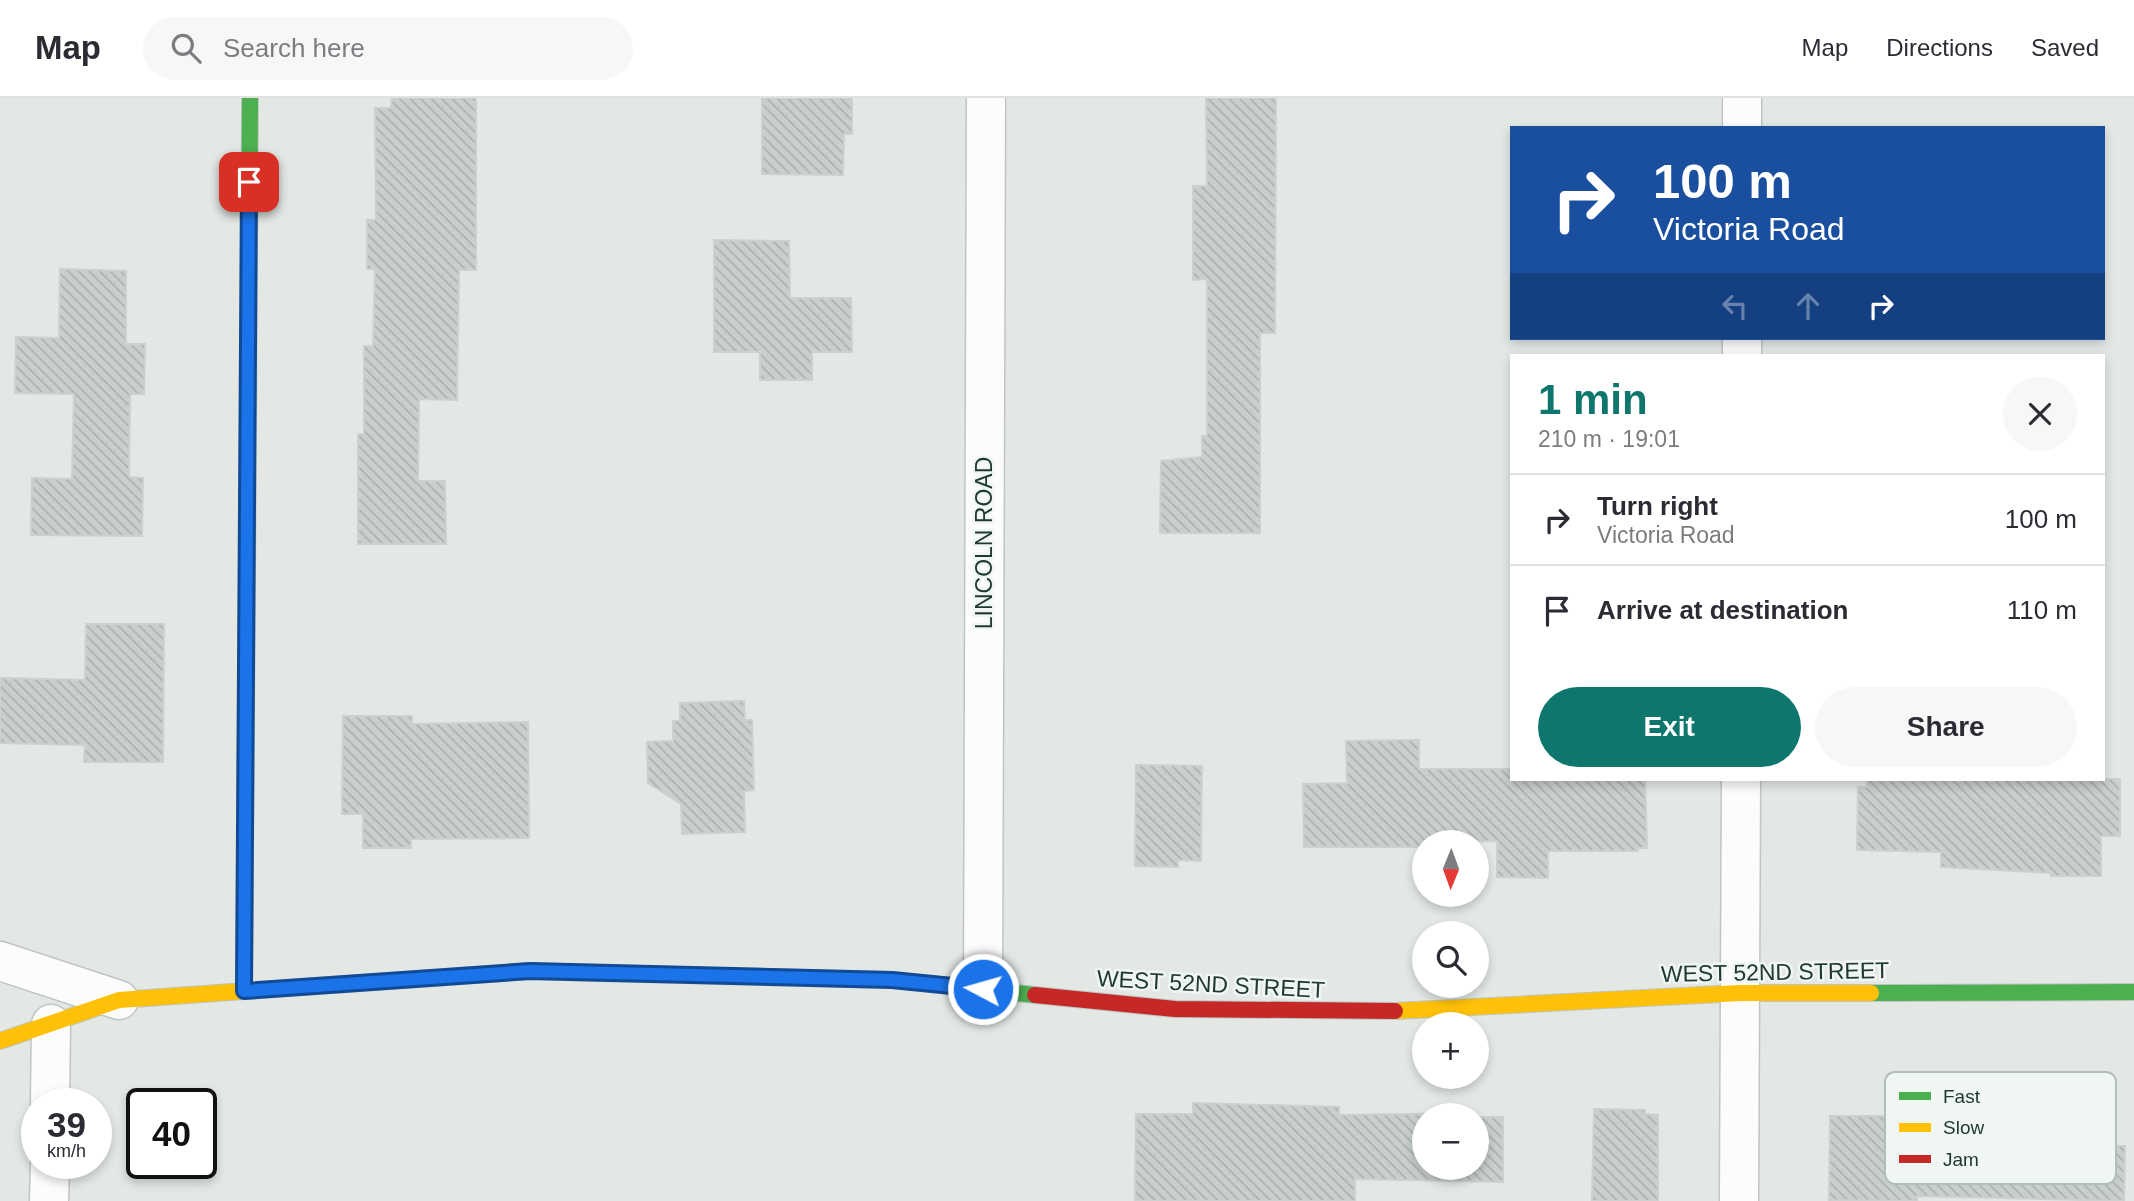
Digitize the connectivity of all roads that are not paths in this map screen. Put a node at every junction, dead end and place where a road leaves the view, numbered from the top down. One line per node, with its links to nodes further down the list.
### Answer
1 (250, 98): 8 (street)
2 (986, 98): 7 (street, LINCOLN ROAD)
3 (1742, 98): 4 (street)
4 (1742, 126)
5 (1741, 781): 10 (street)
6 (0, 961): 11 (street)
7 (983, 989): 8 (street, WEST 52ND STREET); 10 (street, WEST 52ND STREET)
8 (244, 991): 11 (street, WEST 52ND STREET)
9 (2134, 992): 10 (street, WEST 52ND STREET)
10 (1740, 993): 17 (street)
11 (119, 1000): 12 (street, WEST 52ND STREET)
12 (51, 1024): 13 (street, WEST 52ND STREET); 14 (street)
13 (0, 1041)
14 (50, 1088)
15 (50, 1179): 16 (street)
16 (49, 1201)
17 (1740, 1201)

